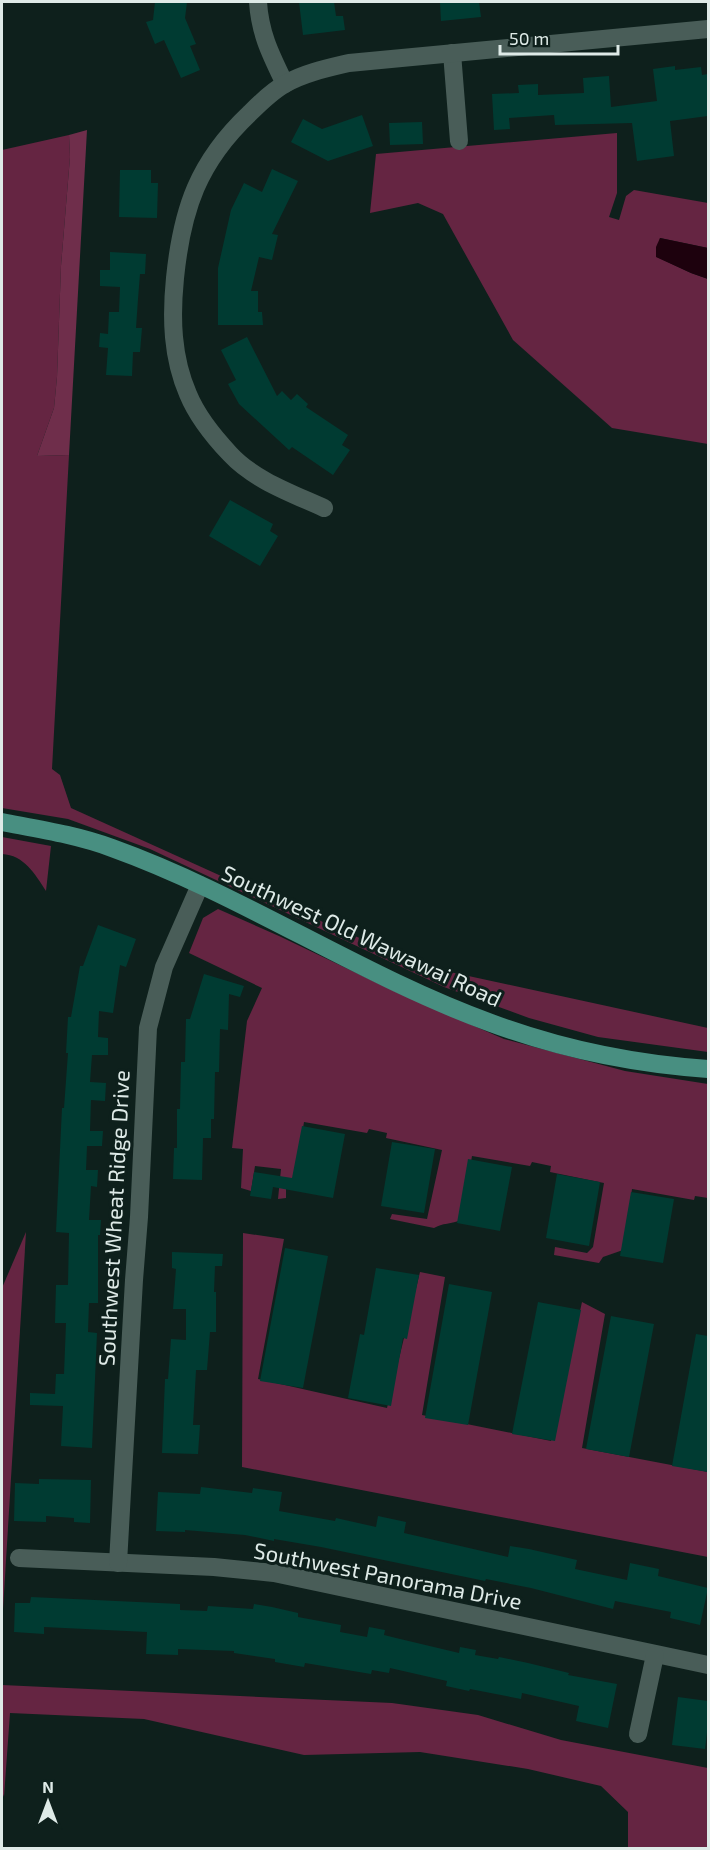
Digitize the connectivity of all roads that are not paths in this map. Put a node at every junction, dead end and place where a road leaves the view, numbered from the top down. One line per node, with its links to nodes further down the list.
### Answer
1 (258, 2): 4 (street)
2 (708, 29): 3 (street)
3 (452, 53): 4 (street); 5 (street)
4 (285, 84): 6 (street)
5 (459, 141)
6 (324, 508)
7 (2, 822): 8 (main road, Southwest Old Wawawai Road)
8 (200, 885): 9 (main road, Southwest Old Wawawai Road); 11 (street, Southwest Wheat Ridge Drive)
9 (708, 1069)
10 (19, 1558): 11 (street, Southwest Panorama Drive)
11 (118, 1563): 12 (street, Southwest Panorama Drive)
12 (655, 1655): 13 (street, Southwest Panorama Drive); 14 (street)
13 (708, 1665)
14 (638, 1734)

